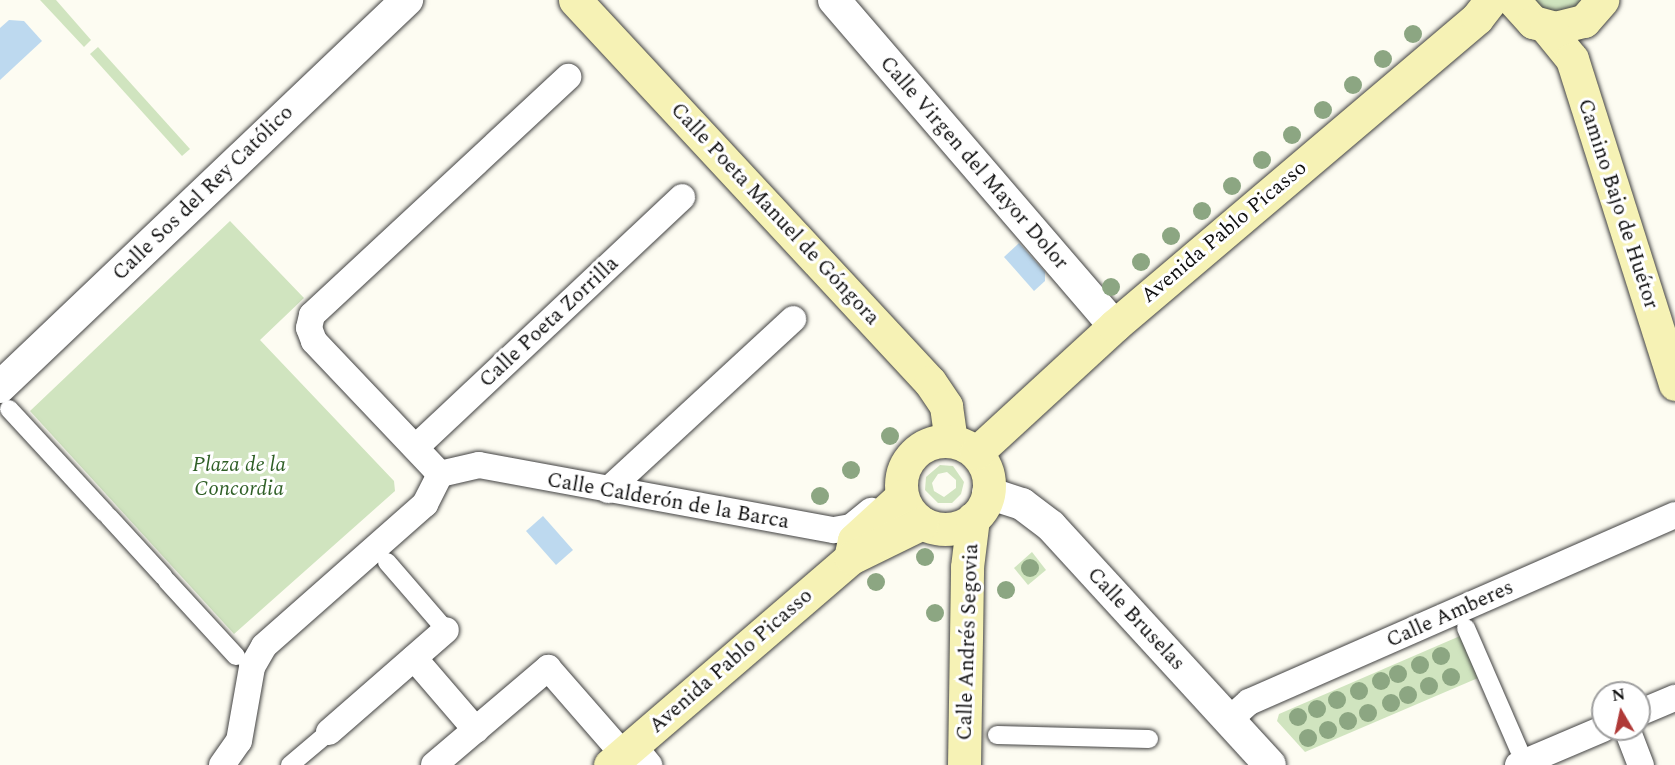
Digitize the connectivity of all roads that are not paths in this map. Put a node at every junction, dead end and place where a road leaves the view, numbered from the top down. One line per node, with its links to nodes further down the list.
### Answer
1 (407, 0): 13 (street, Calle Sos del Rey Católico)
2 (575, 0): 15 (main road, Calle Poeta Manuel de Góngora)
3 (834, 0): 11 (street, Calle Virgen del Mayor Dolor)
4 (1484, 9): 6 (main road, Avenida Pablo Picasso); 11 (main road, Avenida Pablo Picasso)
5 (1593, 10): 6 (main road, Avenida Pablo Picasso); 7 (main road)
6 (1530, 16): 7 (main road, Camino Bajo de Huétor)
7 (1572, 59): 12 (main road, Camino Bajo de Huétor)
8 (568, 77): 14 (street)
9 (682, 197): 14 (street, Calle Poeta Zorrilla)
10 (793, 320): 17 (street)
11 (1114, 326): 15 (main road, Avenida Pablo Picasso)
12 (1675, 384)
13 (2, 392): 26 (street)
14 (416, 447): 16 (street)
15 (964, 447): 18 (main road); 19 (main road)
16 (440, 474): 17 (street, Calle Calderón de la Barca); 40 (street)
17 (608, 490): 18 (street, Calle Calderón de la Barca)
18 (896, 501): 21 (main road); 22 (main road, Avenida Pablo Picasso)
19 (981, 506): 21 (main road); 30 (street, Calle Bruselas); 42 (main road, Calle Andrés Segovia)
20 (1675, 515): 30 (street, Calle Amberes)
21 (922, 523): 22 (main road, Avenida Pablo Picasso)
22 (851, 558): 37 (main road, Avenida Pablo Picasso)
23 (387, 562): 25 (street)
24 (1466, 628): 38 (street, Calle Amberes)
25 (446, 630): 27 (street)
26 (236, 656)
27 (414, 658): 31 (street); 32 (street)
28 (1675, 698): 29 (street)
29 (1651, 708)
30 (1229, 720): 43 (street, Calle Bruselas)
31 (476, 730): 37 (street); 39 (street)
32 (329, 732): 41 (street)
33 (1591, 733): 38 (street)
34 (998, 735): 35 (street)
35 (1149, 739)
36 (1632, 741): 44 (street)
37 (629, 757)
38 (1518, 758)
39 (438, 764)
40 (222, 765)
41 (290, 765)
42 (964, 765)
43 (1270, 765)
44 (1641, 765)

